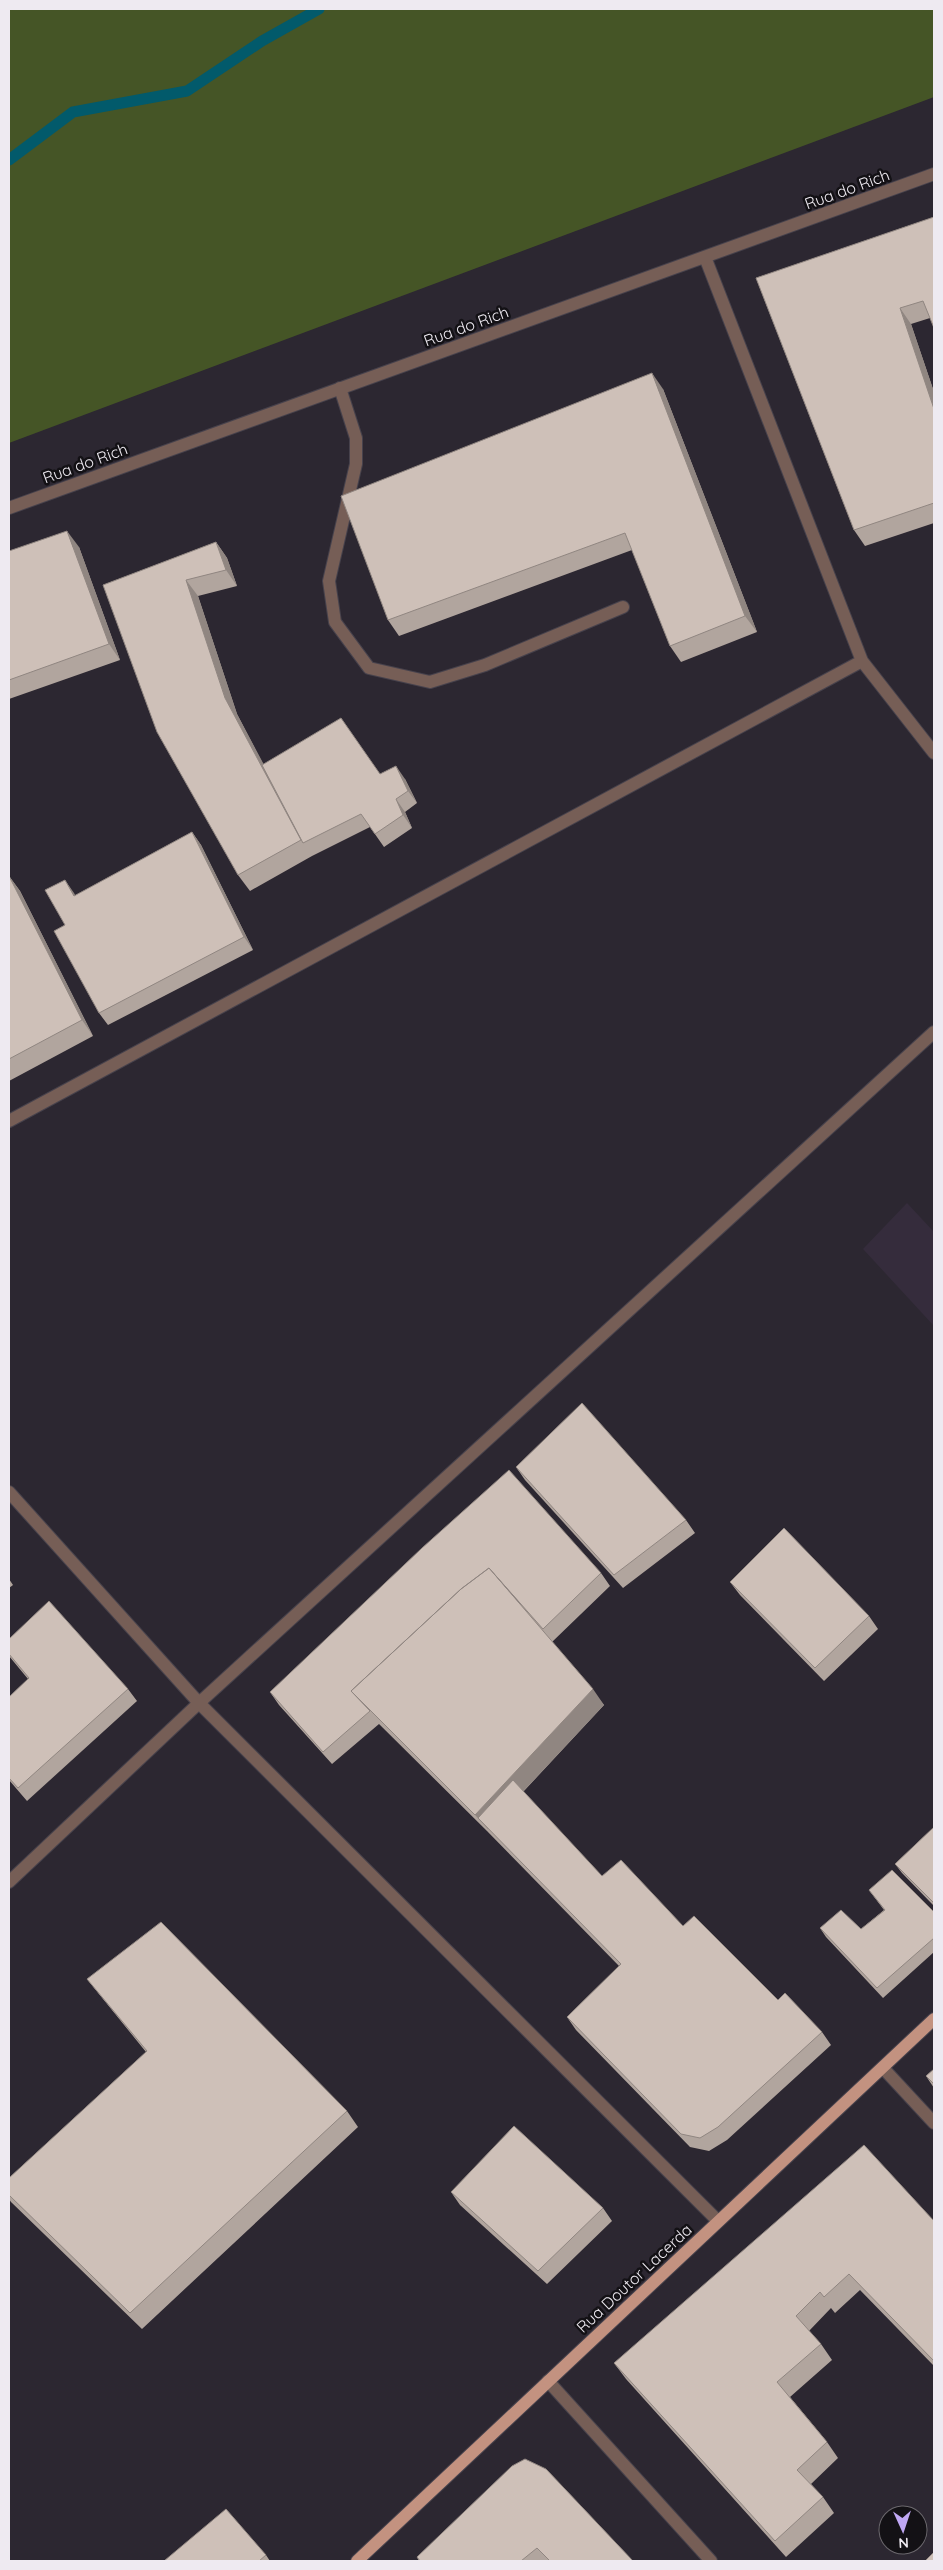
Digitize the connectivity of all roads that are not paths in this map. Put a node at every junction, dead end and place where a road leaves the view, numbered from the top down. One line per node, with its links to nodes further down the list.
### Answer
1 (934, 174): 2 (street, Rua do Rich)
2 (705, 257): 3 (street, Rua do Rich); 6 (street)
3 (340, 388): 4 (street, Rua do Rich); 5 (street)
4 (9, 508)
5 (623, 607)
6 (862, 661): 7 (street); 9 (street)
7 (934, 753)
8 (934, 1032): 11 (street)
9 (9, 1121)
10 (9, 1492): 11 (street)
11 (199, 1703): 12 (street); 16 (street)
12 (9, 1882)
13 (934, 2019): 14 (main road, Rua Doutor Lacerda)
14 (883, 2068): 15 (street); 16 (main road, Rua Doutor Lacerda)
15 (934, 2123)
16 (718, 2221): 17 (main road, Rua Doutor Lacerda)
17 (548, 2381): 18 (main road, Rua Doutor Lacerda); 19 (street)
18 (358, 2561)
19 (711, 2561)

